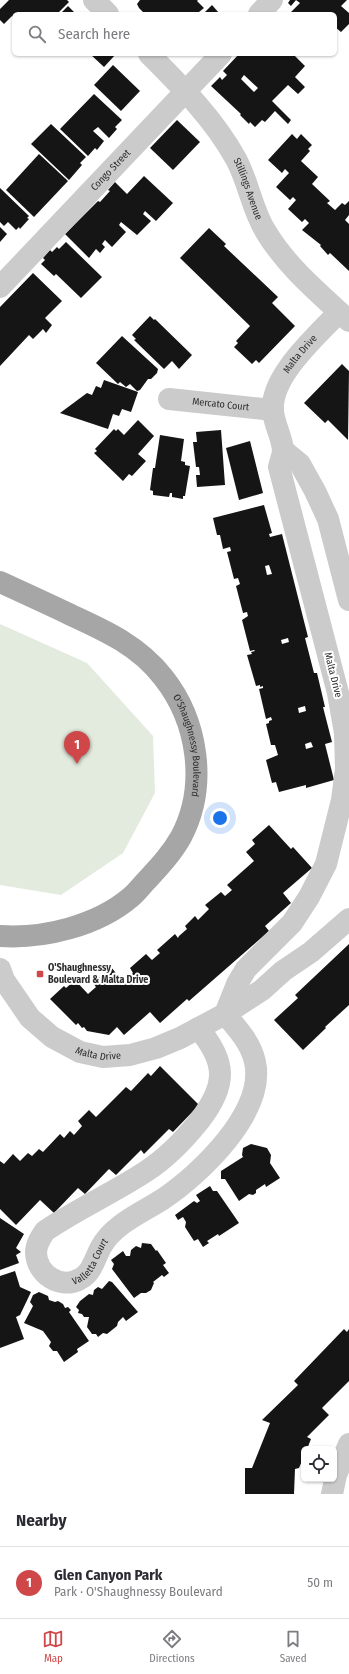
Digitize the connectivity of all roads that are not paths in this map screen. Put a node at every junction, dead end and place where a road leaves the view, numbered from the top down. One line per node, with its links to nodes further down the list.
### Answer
1 (94, 0): 3 (street)
2 (272, 0): 4 (street)
3 (106, 12)
4 (261, 12)
5 (151, 56): 7 (street, Stillings Avenue)
6 (219, 56): 7 (street, Congo Street)
7 (187, 92): 8 (street, Congo Street); 9 (street, Stillings Avenue)
8 (0, 287)
9 (344, 317): 11 (street, Malta Drive)
10 (169, 398): 11 (street, Mercato Court)
11 (273, 410): 12 (street, Malta Drive)
12 (283, 450): 14 (street); 15 (street, Malta Drive)
13 (0, 582): 17 (main road, O'Shaughnessy Boulevard)
14 (349, 600)
15 (343, 828): 19 (street, Malta Drive)
16 (349, 919): 19 (street, Malta Drive)
17 (0, 936)
18 (0, 970): 20 (street, Malta Drive)
19 (225, 1014): 20 (street, Malta Drive); 20 (street, Valletta Court)
20 (198, 1028)
21 (349, 1444): 22 (street)
22 (332, 1494)

